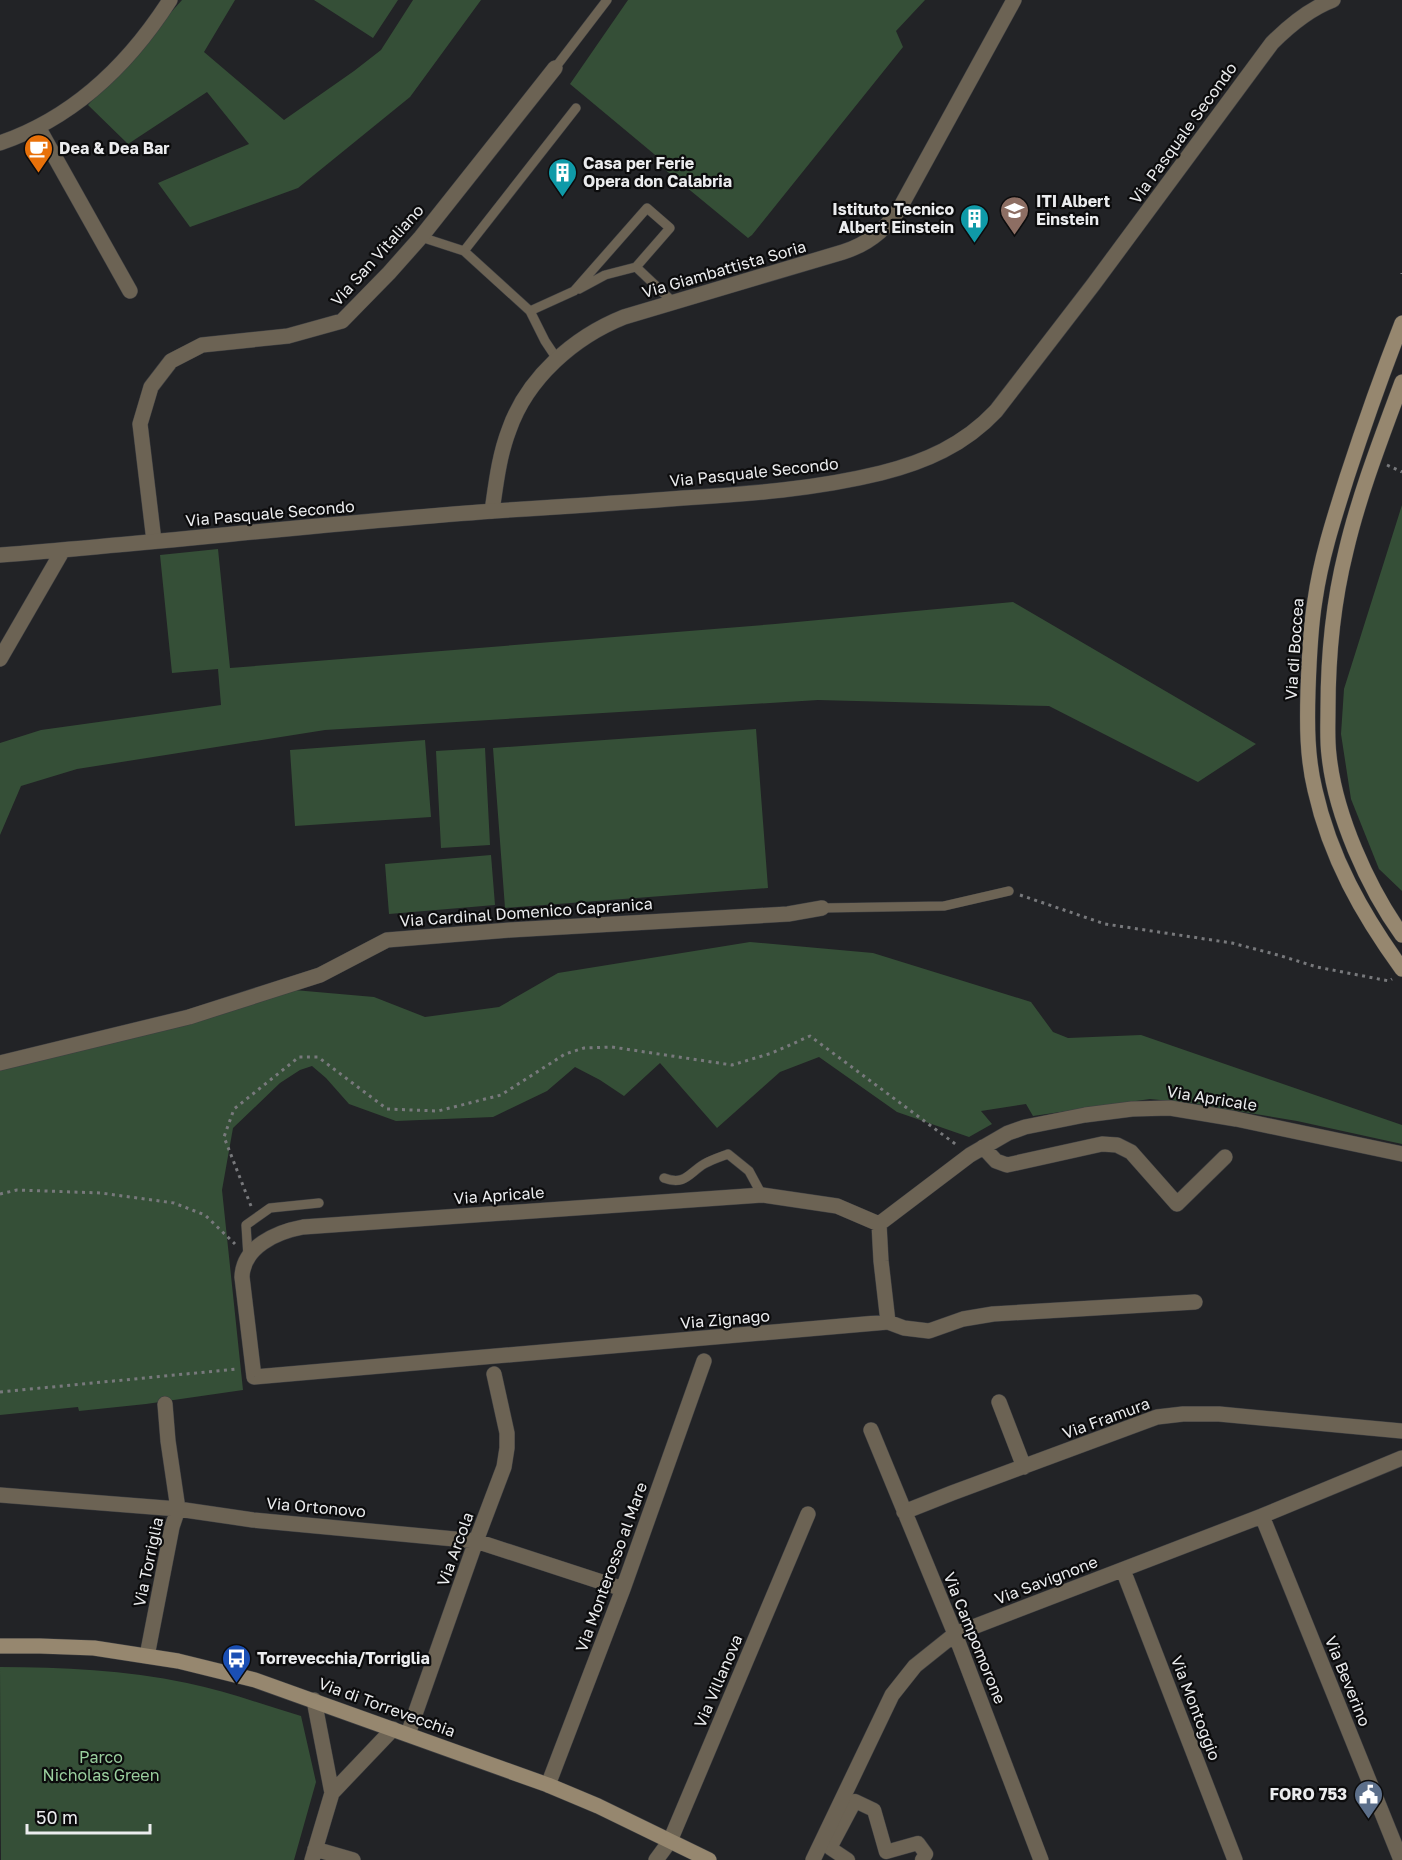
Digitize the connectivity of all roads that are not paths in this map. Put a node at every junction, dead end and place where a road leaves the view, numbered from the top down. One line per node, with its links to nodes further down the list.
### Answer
1 (170, 0): 7 (street)
2 (607, 0): 5 (lane)
3 (1014, 0): 14 (street, Via Giambattista Soria)
4 (1333, 0): 19 (street, Via Pasquale Secondo)
5 (555, 68): 9 (street, Via San Vitaliano)
6 (576, 108): 10 (lane)
7 (38, 127): 8 (street); 12 (street)
8 (0, 143)
9 (421, 237): 10 (lane); 20 (street, Via San Vitaliano)
10 (464, 251): 15 (lane)
11 (636, 267): 13 (lane); 13 (lane); 14 (lane)
12 (130, 291)
13 (574, 291): 15 (lane)
14 (674, 302): 17 (street, Via Giambattista Soria)
15 (530, 311): 17 (lane)
16 (1402, 323): 27 (main road, Via di Boccea)
17 (557, 359): 19 (street, Via Giambattista Soria)
18 (1402, 382): 26 (main road)
19 (492, 511): 20 (street, Via Pasquale Secondo)
20 (154, 541): 21 (street, Via Pasquale Secondo)
21 (63, 550): 22 (street, Via Pasquale Secondo); 23 (street)
22 (0, 555)
23 (0, 659)
24 (1009, 891): 25 (lane)
25 (822, 908): 28 (street, Via Cardinal Domenico Capranica)
26 (1402, 935)
27 (1399, 973)
28 (0, 1064)
29 (976, 1151): 30 (street, Via Apricale); 31 (street); 35 (street, Via Apricale)
30 (1402, 1154)
31 (1225, 1157)
32 (664, 1178): 33 (lane)
33 (762, 1195): 35 (street, Via Apricale); 36 (street, Via Apricale)
34 (319, 1203): 36 (lane)
35 (879, 1224): 38 (street)
36 (248, 1257): 38 (street, Via Zignago)
37 (1195, 1302): 38 (street, Via Zignago)
38 (888, 1322)
39 (704, 1361): 54 (street, Via Monterosso al Mare)
40 (494, 1374): 52 (street, Via Arcola)
41 (999, 1402): 46 (street)
42 (165, 1404): 48 (street, Via Torriglia)
43 (871, 1430): 49 (street, Via Campomorone)
44 (1402, 1431): 46 (street, Via Framura)
45 (1402, 1458): 51 (street, Via Savignone)
46 (1024, 1467): 49 (street, Via Framura)
47 (0, 1495): 48 (street, Via Ortonovo)
48 (178, 1509): 52 (street, Via Ortonovo); 57 (street, Via Torriglia)
49 (904, 1512): 55 (street, Via Campomorone)
50 (808, 1514): 63 (street, Via Villanova)
51 (1262, 1516): 53 (street, Via Savignone); 73 (street, Via Beverino)
52 (476, 1541): 54 (street, Via Ortonovo); 60 (street, Via Arcola)
53 (1123, 1570): 55 (street, Via Savignone); 72 (street, Via Montoggio)
54 (623, 1589): 61 (street, Via Monterosso al Mare)
55 (955, 1634): 68 (street, Via Savignone); 71 (street, Via Campomorone)
56 (0, 1646): 57 (main road, Via di Torrevecchia)
57 (147, 1656): 58 (main road, Via di Torrevecchia)
58 (314, 1700): 59 (main road, Via di Torrevecchia); 62 (street)
59 (393, 1729): 60 (main road, Via di Torrevecchia); 62 (street)
60 (408, 1734): 61 (main road, Via di Torrevecchia)
61 (548, 1785): 63 (main road, Via di Torrevecchia)
62 (332, 1793): 64 (street)
63 (670, 1841): 66 (street, Via Villanova); 67 (main road, Via di Torrevecchia)
64 (314, 1855): 65 (street)
65 (354, 1860)
66 (656, 1860)
67 (709, 1860)
68 (813, 1860)
69 (848, 1860): 70 (street)
70 (922, 1860)
71 (1041, 1860)
72 (1235, 1860)
73 (1401, 1860)

